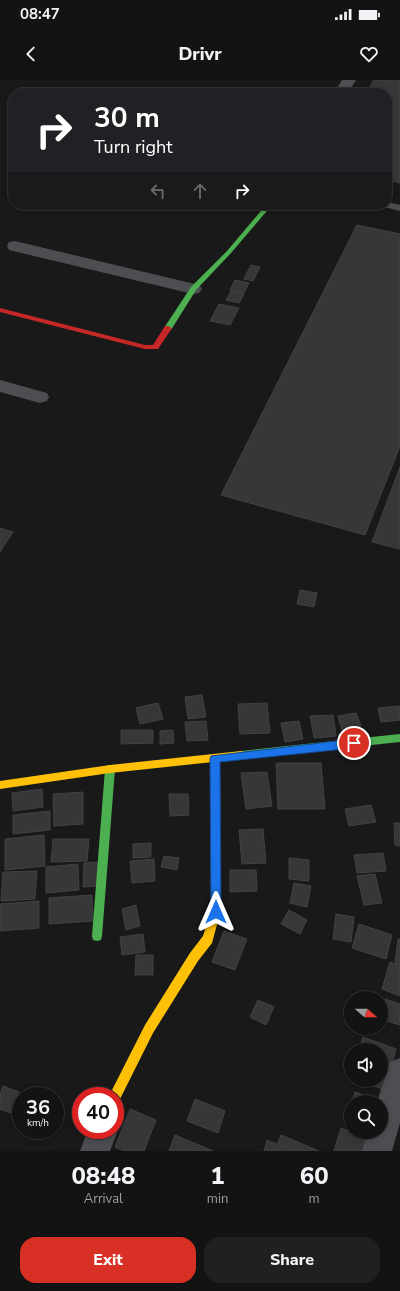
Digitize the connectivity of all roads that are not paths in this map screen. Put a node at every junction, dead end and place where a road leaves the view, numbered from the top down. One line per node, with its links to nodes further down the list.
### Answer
1 (264, 210): 3 (street)
2 (15, 246): 3 (street)
3 (193, 289): 4 (street)
4 (0, 310)
5 (0, 386): 6 (street)
6 (40, 397)
7 (400, 738): 8 (street)
8 (215, 759): 9 (street); 13 (street)
9 (110, 769): 10 (street); 11 (street)
10 (0, 785)
11 (98, 936)
12 (400, 1072): 16 (street)
13 (119, 1087)
14 (100, 1139): 15 (street)
15 (95, 1151)
16 (377, 1151)

